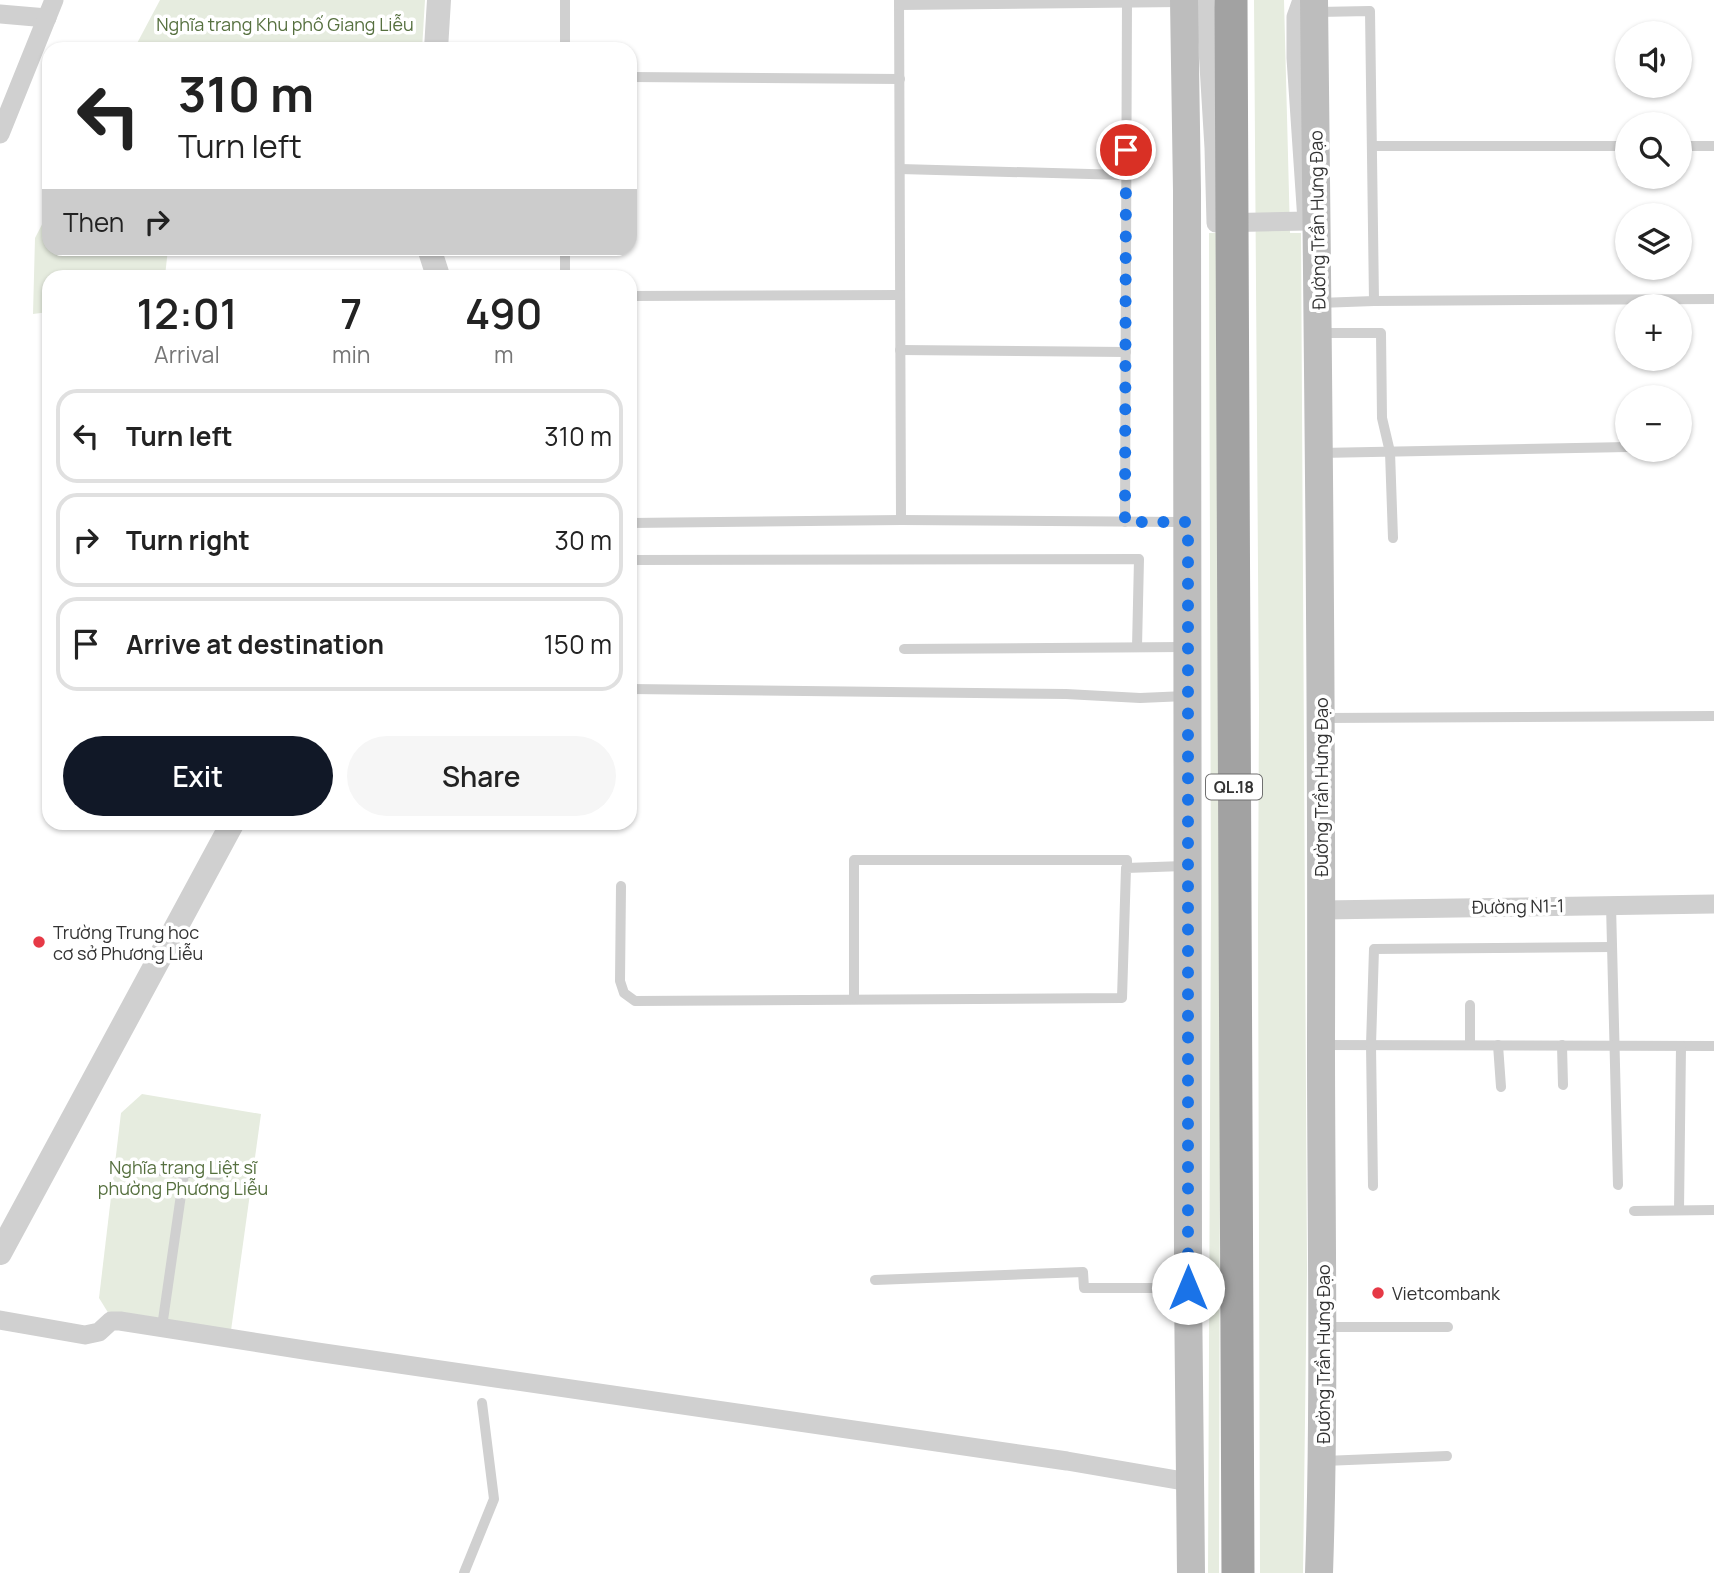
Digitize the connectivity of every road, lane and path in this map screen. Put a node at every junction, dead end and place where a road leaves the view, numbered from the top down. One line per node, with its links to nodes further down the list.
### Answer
1 (439, 0): 10 (street)
2 (565, 0): 11 (lane)
3 (1231, 0): 86 (highway, QL.18)
4 (1127, 1): 5 (lane); 6 (lane); 20 (lane)
5 (1191, 1): 7 (street); 34 (main road)
6 (899, 3): 13 (lane)
7 (1310, 4): 15 (lane); 25 (main road, Đường Trần Hưng Đạo)
8 (50, 9): 9 (street); 14 (street)
9 (0, 14)
10 (436, 42)
11 (565, 42)
12 (637, 77): 13 (lane)
13 (900, 79): 19 (lane)
14 (0, 134)
15 (1372, 146): 16 (lane); 24 (lane)
16 (1615, 146)
17 (1692, 146): 18 (lane)
18 (1714, 146)
19 (900, 169): 20 (lane); 21 (lane)
20 (1126, 175): 28 (lane)
21 (900, 295): 22 (lane); 27 (lane)
22 (637, 296)
23 (1714, 299): 24 (lane)
24 (1374, 301): 25 (lane)
25 (1318, 303): 26 (main road, Đường Trần Hưng Đạo)
26 (1319, 333): 30 (lane); 31 (main road, Đường Trần Hưng Đạo)
27 (900, 350): 28 (lane); 32 (lane)
28 (1126, 352): 33 (lane)
29 (1615, 447): 30 (lane)
30 (1390, 452): 31 (lane); 36 (lane)
31 (1320, 453): 44 (main road, Đường Trần Hưng Đạo)
32 (901, 520): 33 (lane); 35 (lane)
33 (1125, 522): 34 (lane)
34 (1188, 522): 39 (main road)
35 (637, 523)
36 (1393, 538)
37 (637, 560): 38 (lane)
38 (1137, 647): 39 (lane); 40 (lane)
39 (1188, 647): 42 (main road)
40 (904, 649)
41 (637, 689): 42 (lane)
42 (1187, 696): 46 (main road)
43 (1714, 716): 44 (lane)
44 (1320, 718): 51 (main road, Đường Trần Hưng Đạo)
45 (229, 830): 73 (street)
46 (1188, 866): 47 (lane); 75 (main road)
47 (1127, 868): 53 (lane); 53 (lane)
48 (621, 886): 53 (lane)
49 (1611, 904): 50 (street, Đường N1-1); 51 (street, Đường N1-1); 52 (lane)
50 (1714, 904)
51 (1322, 910): 55 (main road, Đường Trần Hưng Đạo)
52 (1612, 947): 56 (lane); 60 (lane)
53 (854, 998)
54 (1470, 1005): 57 (lane)
55 (1321, 1045): 56 (lane); 78 (main road, Đường Trần Hưng Đạo)
56 (1371, 1045): 57 (lane); 69 (lane)
57 (1470, 1045): 58 (lane)
58 (1498, 1045): 59 (lane); 64 (lane)
59 (1562, 1045): 60 (lane); 63 (lane)
60 (1614, 1045): 61 (lane); 68 (lane)
61 (1681, 1046): 62 (lane); 70 (lane)
62 (1714, 1046)
63 (1563, 1085)
64 (1501, 1087)
65 (149, 1170): 66 (lane)
66 (184, 1174): 67 (lane); 77 (lane)
67 (218, 1175)
68 (1618, 1185)
69 (1373, 1186)
70 (1679, 1210): 71 (lane); 72 (lane)
71 (1714, 1210)
72 (1634, 1211)
73 (0, 1252)
74 (875, 1280): 75 (lane)
75 (1188, 1288): 83 (main road)
76 (0, 1320): 77 (street)
77 (162, 1327): 83 (street)
78 (1323, 1327): 79 (lane); 82 (main road, Đường Trần Hưng Đạo)
79 (1448, 1327)
80 (482, 1403): 84 (lane)
81 (1447, 1456): 82 (lane)
82 (1323, 1461): 87 (main road, Đường Trần Hưng Đạo)
83 (1189, 1482): 85 (main road)
84 (464, 1573)
85 (1191, 1573)
86 (1238, 1573)
87 (1319, 1573)

